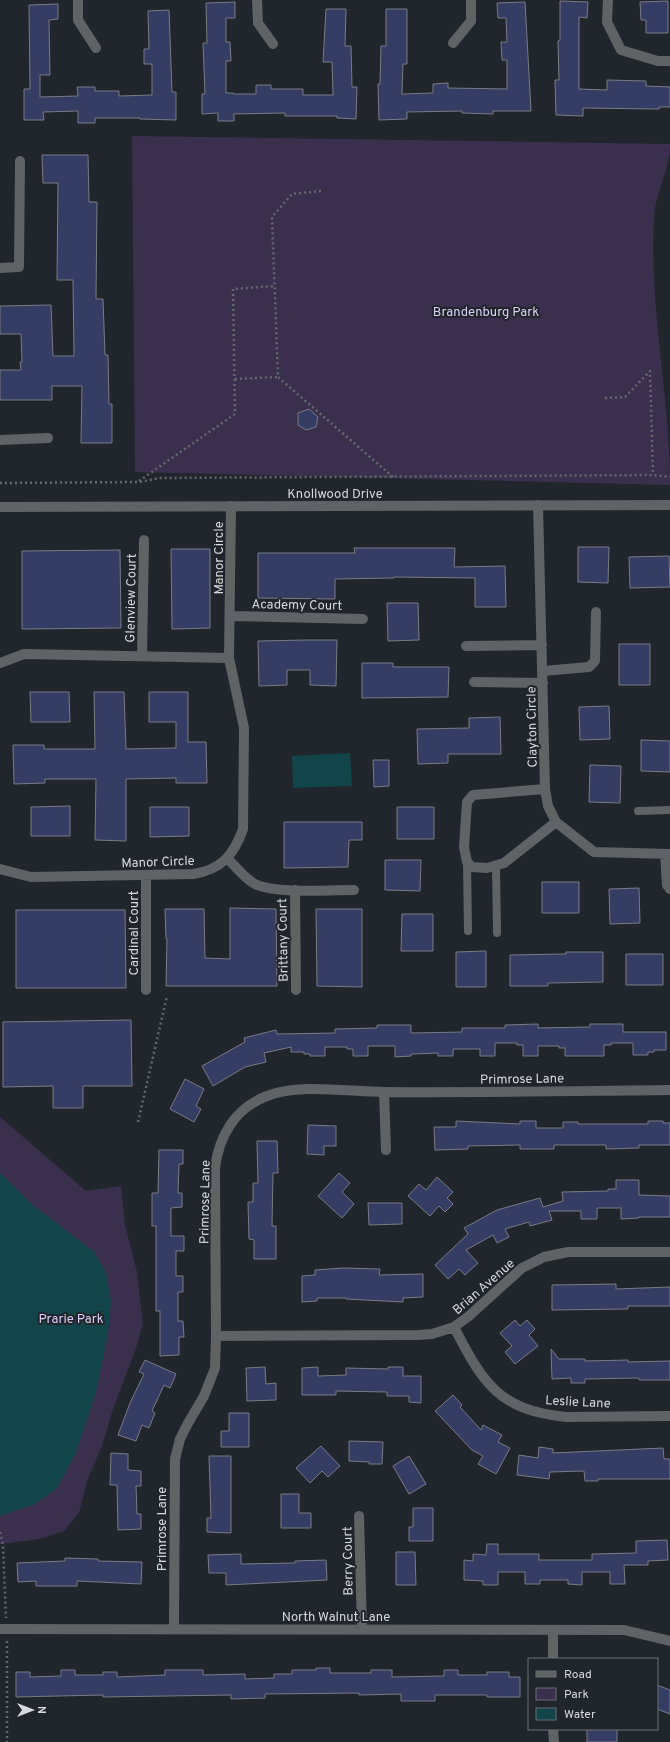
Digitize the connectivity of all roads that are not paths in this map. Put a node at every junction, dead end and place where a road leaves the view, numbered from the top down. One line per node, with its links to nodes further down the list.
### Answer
1 (78, 0): 7 (street)
2 (257, 0): 6 (street)
3 (471, 0): 5 (street)
4 (608, 0): 8 (street)
5 (454, 43)
6 (273, 44)
7 (96, 48)
8 (670, 61)
9 (20, 161): 10 (street)
10 (0, 268)
11 (48, 438): 12 (street)
12 (0, 440)
13 (670, 505): 15 (street, Knollwood Drive)
14 (231, 506): 15 (street, Knollwood Drive); 16 (street, Knollwood Drive); 19 (street, Manor Circle)
15 (538, 506): 22 (street, Clayton Circle)
16 (0, 507)
17 (144, 540): 23 (street, Glenview Court)
18 (596, 612): 26 (street)
19 (230, 616): 20 (street, Academy Court); 24 (street, Manor Circle)
20 (363, 619)
21 (466, 646): 22 (street)
22 (542, 646): 26 (street, Clayton Circle)
23 (142, 656): 24 (street); 25 (street)
24 (229, 658): 34 (street, Manor Circle)
25 (0, 663)
26 (543, 671): 28 (street, Clayton Circle)
27 (474, 682): 28 (street)
28 (543, 683): 29 (street, Clayton Circle)
29 (545, 789): 32 (street, Clayton Circle); 35 (street)
30 (670, 810): 31 (lane)
31 (638, 811)
32 (556, 822): 33 (street, Clayton Circle); 36 (street)
33 (668, 854): 39 (street)
34 (228, 858): 38 (street, Manor Circle); 40 (street)
35 (467, 862): 36 (street); 42 (lane)
36 (496, 865): 43 (lane)
37 (0, 872): 38 (street, Manor Circle)
38 (146, 875): 44 (street, Cardinal Court)
39 (670, 889)
40 (295, 890): 41 (street); 45 (street, Brittany Court)
41 (354, 890)
42 (468, 931)
43 (497, 933)
44 (146, 990)
45 (296, 990)
46 (670, 1090): 47 (street, Primrose Lane)
47 (384, 1092): 48 (street); 51 (street, Primrose Lane)
48 (386, 1150)
49 (670, 1252): 50 (street, Brian Avenue)
50 (454, 1327): 51 (street, Brian Avenue); 52 (street, Leslie Lane)
51 (216, 1336): 55 (street, Primrose Lane)
52 (670, 1416)
53 (359, 1516): 56 (street, Berry Court)
54 (0, 1629): 55 (street, North Walnut Lane)
55 (174, 1629): 56 (street, North Walnut Lane)
56 (362, 1629): 57 (street, North Walnut Lane)
57 (553, 1630): 58 (street, North Walnut Lane); 59 (street)
58 (670, 1641)
59 (553, 1658)
60 (554, 1730): 61 (street)
61 (554, 1742)

